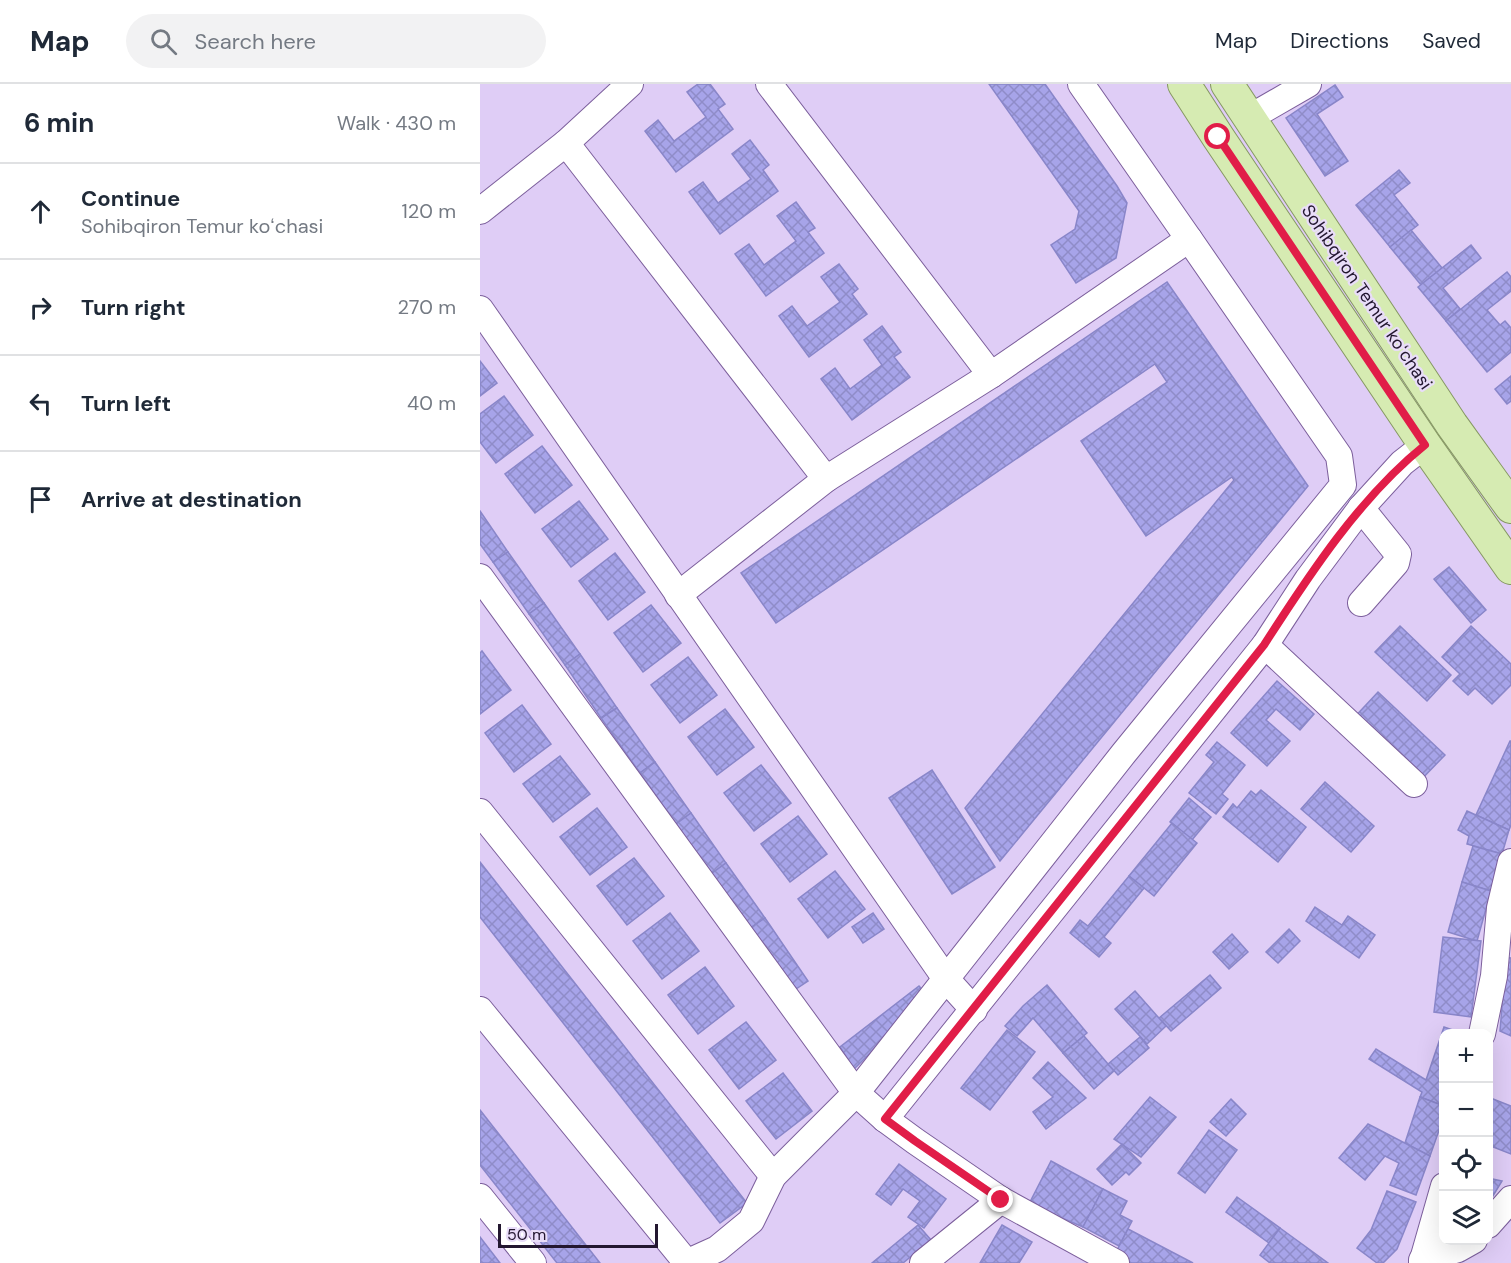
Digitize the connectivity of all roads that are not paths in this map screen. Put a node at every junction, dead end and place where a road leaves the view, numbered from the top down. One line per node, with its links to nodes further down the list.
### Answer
1 (630, 84): 8 (street)
2 (769, 84): 12 (street)
3 (1081, 84): 10 (street)
4 (1184, 84): 13 (main road, Sohibqiron Temur koʻchasi)
5 (1227, 84): 7 (main road, Sohibqiron Temur koʻchasi)
6 (1308, 84): 7 (street)
7 (1249, 118): 15 (main road, Sohibqiron Temur koʻchasi)
8 (566, 143): 9 (street); 14 (street)
9 (480, 211)
10 (1189, 239): 12 (street); 25 (street)
11 (480, 309): 19 (street)
12 (991, 375): 14 (street)
13 (1425, 445): 16 (street); 17 (main road, Sohibqiron Temur koʻchasi)
14 (826, 479): 19 (street)
15 (1511, 507)
16 (1361, 508): 20 (street); 21 (street)
17 (1511, 568)
18 (480, 578): 29 (street)
19 (678, 595): 25 (street)
20 (1361, 603)
21 (1264, 645): 22 (street); 27 (street)
22 (1414, 784)
23 (480, 812): 31 (street)
24 (1511, 862): 28 (street)
25 (946, 979): 27 (street); 29 (street)
26 (480, 1010): 40 (street)
27 (974, 1010): 30 (street)
28 (1483, 1029)
29 (856, 1093): 30 (street); 31 (street)
30 (885, 1119): 35 (street)
31 (773, 1176): 40 (street)
32 (1442, 1191): 38 (street)
33 (480, 1197): 39 (street)
34 (1511, 1199): 36 (street)
35 (1001, 1200): 41 (street); 42 (street)
36 (1493, 1219)
37 (1465, 1245): 38 (street)
38 (1422, 1261)
39 (533, 1263)
40 (687, 1263)
41 (923, 1263)
42 (1116, 1263)

